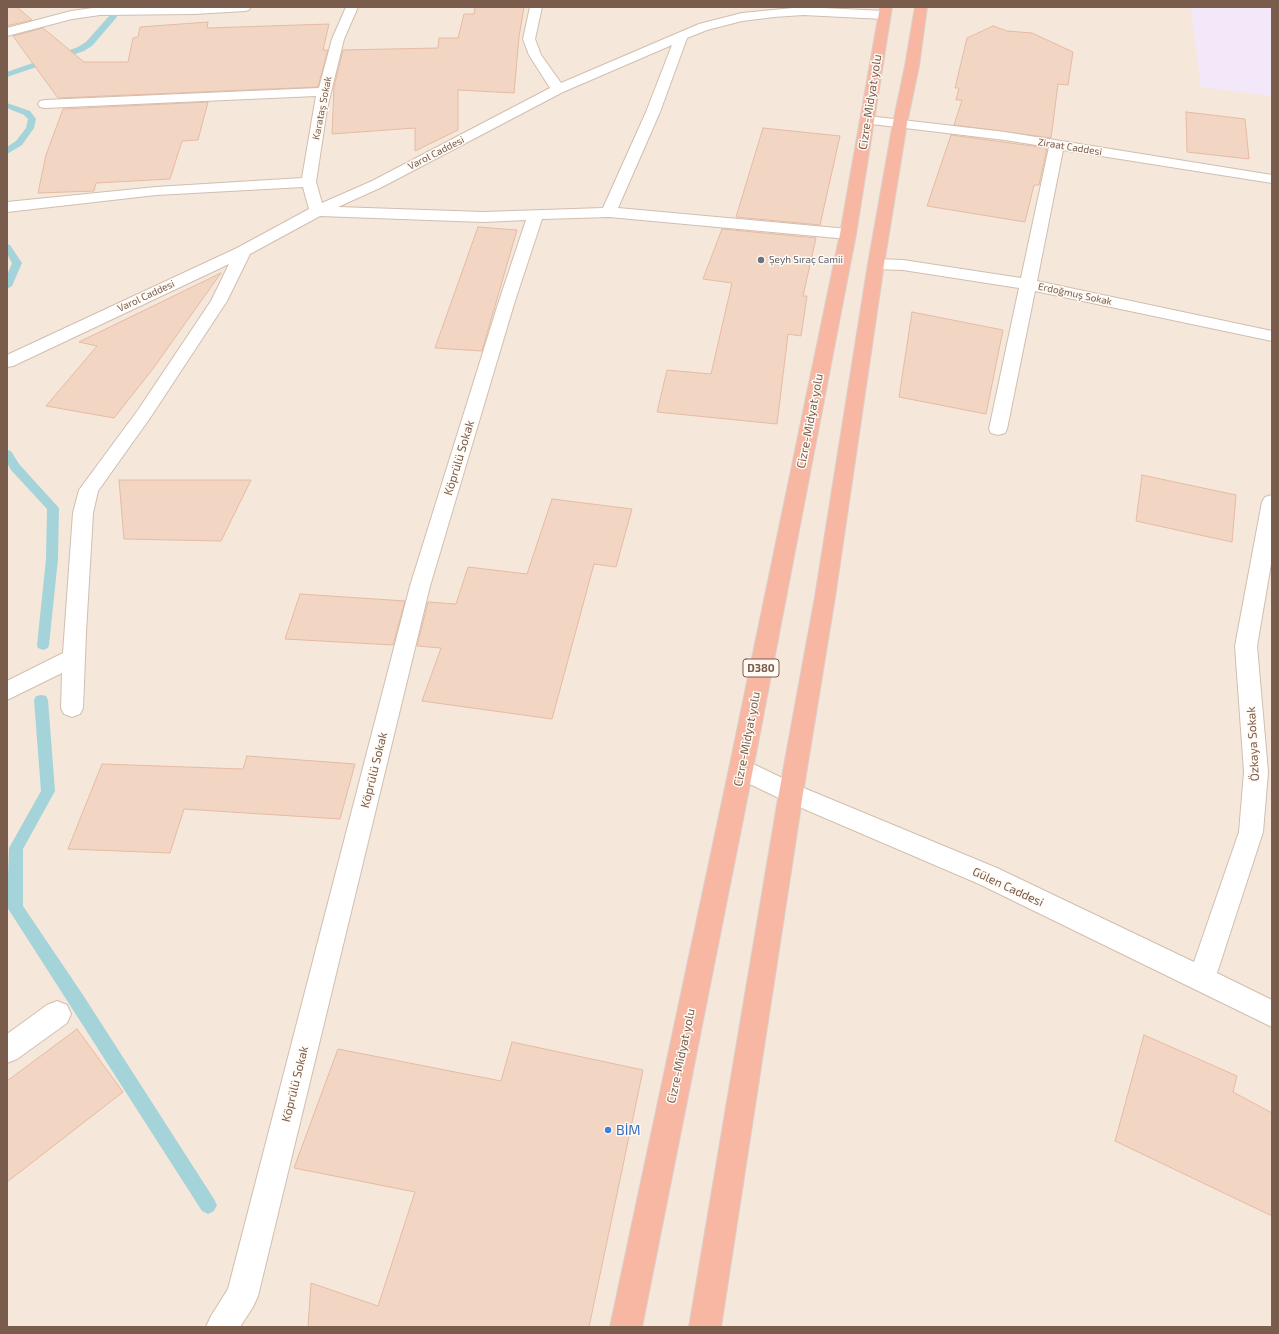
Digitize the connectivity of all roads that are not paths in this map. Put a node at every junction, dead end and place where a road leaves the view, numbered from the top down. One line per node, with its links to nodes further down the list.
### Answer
1 (245, 7): 6 (street)
2 (352, 7): 9 (street, Karataş Sokak)
3 (536, 7): 8 (street)
4 (921, 7): 12 (highway)
5 (885, 11): 7 (street, Varol Caddesi); 11 (highway, Cizre-Midyat yolu / D380)
6 (7, 32)
7 (682, 36): 8 (street, Varol Caddesi); 18 (street)
8 (558, 89): 17 (street, Varol Caddesi)
9 (324, 92): 10 (street); 15 (street, Karataş Sokak)
10 (45, 104)
11 (868, 120): 12 (street, Ziraat Caddesi); 20 (highway, Cizre-Midyat yolu / D380)
12 (900, 123): 13 (street, Ziraat Caddesi); 22 (highway)
13 (1057, 145): 14 (street, Ziraat Caddesi); 23 (street)
14 (1272, 179)
15 (309, 182): 16 (street); 17 (street, Karataş Sokak)
16 (7, 207)
17 (317, 211): 19 (street); 21 (street, Varol Caddesi)
18 (608, 212): 19 (street); 20 (street)
19 (536, 214): 38 (street, Köprülü Sokak)
20 (848, 234): 32 (highway, Cizre-Midyat yolu / D380)
21 (244, 251): 25 (street, Varol Caddesi); 29 (street)
22 (876, 264): 23 (street, Erdoğmuş Sokak); 33 (highway)
23 (1027, 284): 24 (street, Erdoğmuş Sokak); 26 (street)
24 (1272, 336)
25 (7, 362)
26 (998, 429)
27 (1272, 502): 28 (street, Özkaya Sokak)
28 (1270, 525): 34 (street, Özkaya Sokak)
29 (74, 657): 30 (street); 31 (street)
30 (7, 691)
31 (72, 708)
32 (741, 769): 33 (street, Gülen Caddesi); 39 (highway, Cizre-Midyat yolu / D380)
33 (791, 793): 34 (street, Gülen Caddesi); 40 (highway)
34 (1202, 979): 36 (street, Gülen Caddesi)
35 (57, 1014): 37 (street)
36 (1272, 1014)
37 (7, 1050)
38 (222, 1327)
39 (626, 1327)
40 (705, 1327)

